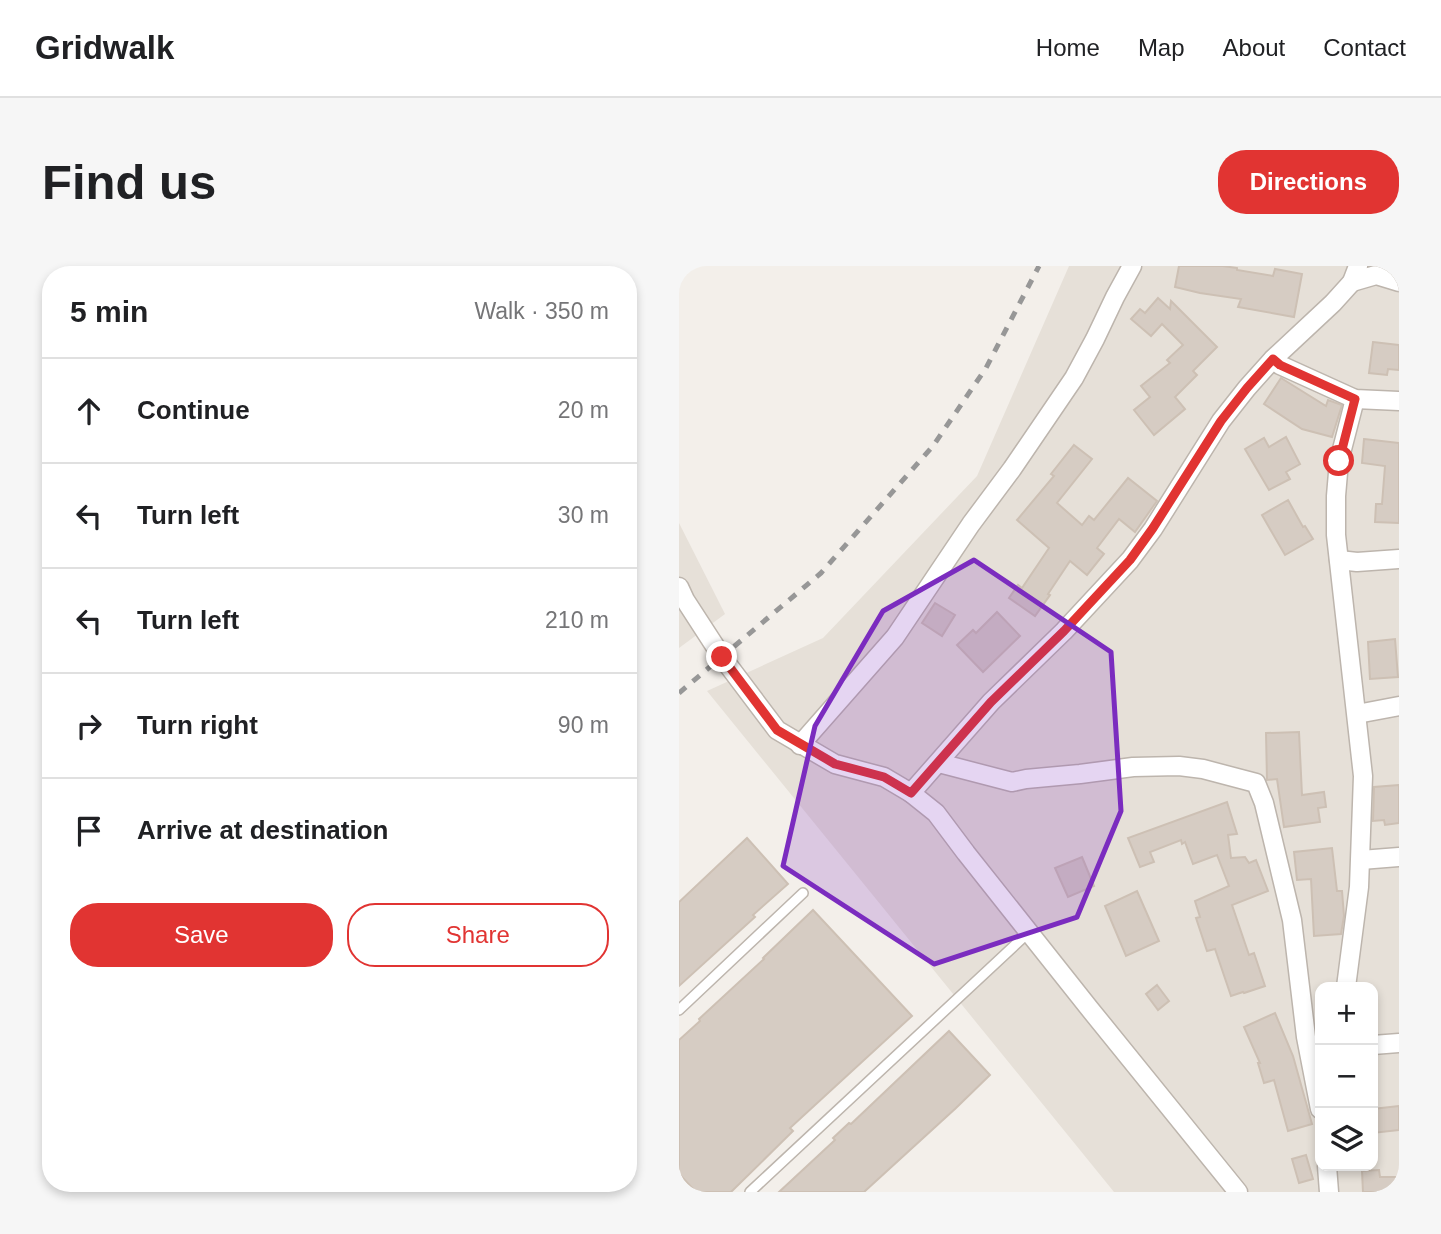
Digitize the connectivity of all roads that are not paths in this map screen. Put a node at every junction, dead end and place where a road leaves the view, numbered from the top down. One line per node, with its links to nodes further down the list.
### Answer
1 (1132, 266): 12 (street)
2 (1355, 274): 3 (street); 4 (street)
3 (1399, 282)
4 (1273, 359): 5 (street); 13 (street)
5 (1355, 399): 6 (street); 8 (street)
6 (1399, 401)
7 (1399, 559): 8 (street)
8 (1339, 560): 11 (street)
9 (679, 587): 12 (street)
10 (1399, 706): 11 (street)
11 (1357, 714): 16 (street)
12 (800, 745): 14 (street)
13 (939, 763): 14 (street); 23 (street)
14 (911, 793): 18 (street)
15 (1399, 857): 16 (street)
16 (1361, 860): 19 (street)
17 (803, 893): 20 (lane)
18 (1029, 932): 25 (lane); 26 (street)
19 (1347, 982)
20 (679, 1010)
21 (1399, 1043): 22 (street)
22 (1378, 1045)
23 (1320, 1108)
24 (1327, 1171): 27 (street)
25 (750, 1192)
26 (1238, 1192)
27 (1329, 1192)

